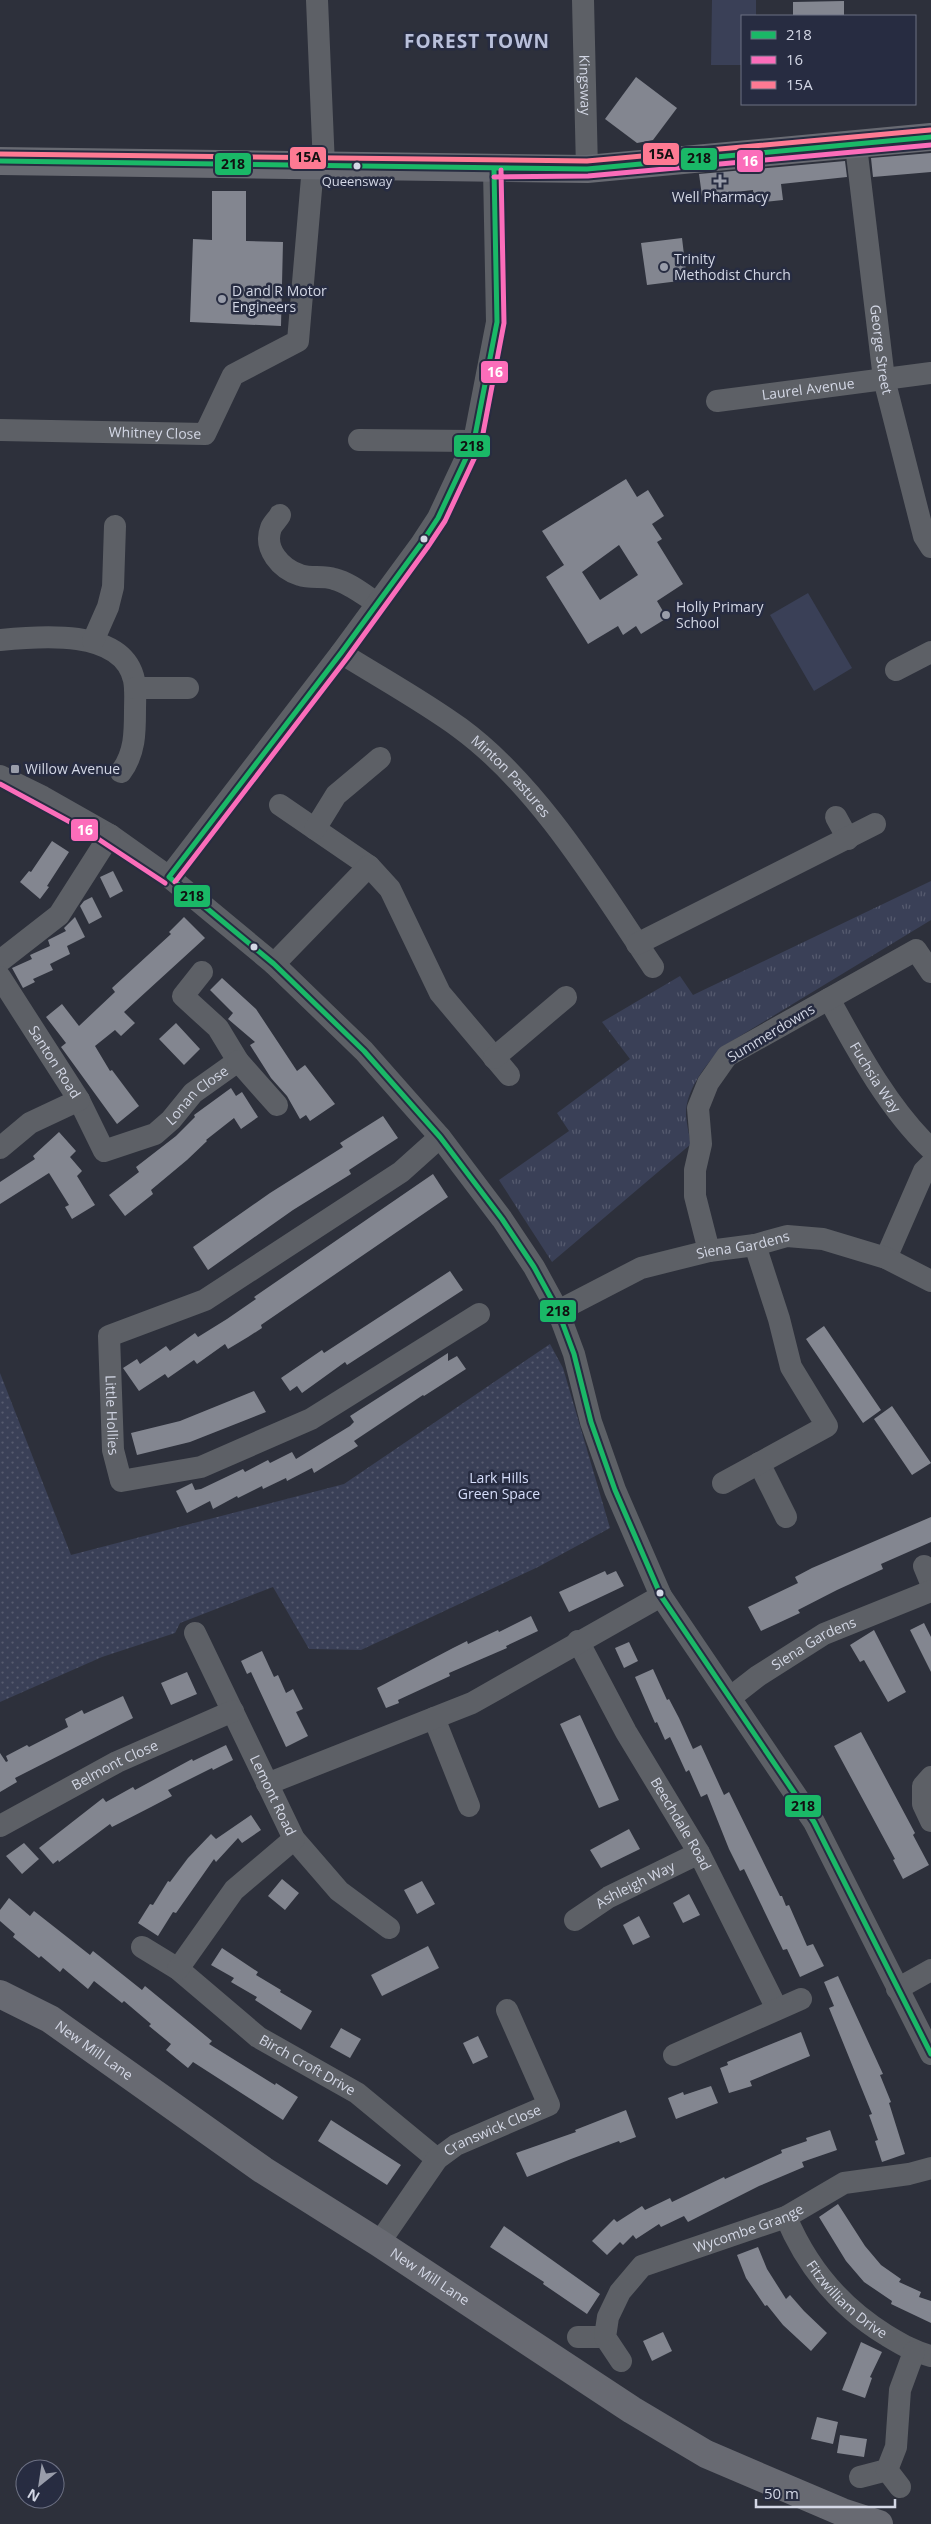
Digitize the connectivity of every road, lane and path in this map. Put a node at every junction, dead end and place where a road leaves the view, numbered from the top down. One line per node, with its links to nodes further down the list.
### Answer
1 (317, 0): 6 (street)
2 (583, 0): 7 (street, Kingsway)
3 (931, 137): 4 (street)
4 (856, 146): 7 (street); 10 (street, George Street)
5 (0, 161): 6 (street)
6 (318, 166): 8 (street); 12 (street, Whitney Close)
7 (588, 169): 8 (street)
8 (494, 170): 14 (street)
9 (931, 374): 10 (street, Laurel Avenue)
10 (884, 379): 11 (street, Laurel Avenue); 17 (street, George Street)
11 (717, 400)
12 (0, 430)
13 (359, 440): 14 (street)
14 (474, 441): 18 (street)
15 (280, 515): 18 (street)
16 (114, 526): 20 (street)
17 (931, 547)
18 (378, 604): 22 (street)
19 (0, 640): 20 (street)
20 (93, 641): 24 (street)
21 (931, 652): 23 (street)
22 (341, 653): 36 (street); 37 (street, Minton Pastures)
23 (896, 670)
24 (135, 688): 25 (street); 27 (street)
25 (188, 688)
26 (380, 758): 32 (street)
27 (121, 772)
28 (0, 776): 33 (street)
29 (280, 805): 32 (street)
30 (836, 817): 34 (street)
31 (875, 824): 34 (street)
32 (316, 829): 35 (street)
33 (110, 835): 36 (street); 38 (street)
34 (848, 839): 37 (street)
35 (370, 866): 39 (street); 46 (street)
36 (169, 877): 39 (street)
37 (637, 944): 40 (street, Minton Pastures)
38 (0, 960)
39 (274, 964): 51 (street)
40 (653, 967)
41 (202, 972): 47 (street, Lonan Close)
42 (931, 972): 45 (street, Summerdowns)
43 (0, 978): 49 (street, Santon Road)
44 (566, 997): 46 (street)
45 (829, 999): 53 (street, Fuchsia Way); 57 (street, Summerdowns)
46 (494, 1058): 48 (street)
47 (238, 1061): 50 (street); 54 (street, Lonan Close)
48 (509, 1076)
49 (79, 1100): 52 (street); 54 (street, Santon Road)
50 (277, 1105)
51 (440, 1137): 60 (street); 61 (street, Little Hollies)
52 (0, 1148)
53 (931, 1149)
54 (104, 1151)
55 (931, 1164): 58 (street)
56 (754, 1245): 57 (street, Siena Gardens); 58 (street, Siena Gardens); 62 (street)
57 (709, 1251): 60 (street, Siena Gardens)
58 (886, 1258): 59 (street, Siena Gardens)
59 (931, 1281)
60 (558, 1310): 66 (street)
61 (478, 1314)
62 (758, 1463): 63 (street); 64 (street)
63 (723, 1483)
64 (786, 1517)
65 (931, 1591): 69 (street, Siena Gardens)
66 (661, 1596): 68 (street); 69 (street)
67 (195, 1633): 70 (street, Lemont Road)
68 (578, 1641): 71 (street); 78 (street, Beechdale Road)
69 (731, 1697): 84 (street)
70 (233, 1711): 73 (street, Lemont Road); 76 (street, Belmont Close)
71 (434, 1718): 73 (street); 74 (street)
72 (931, 1776): 75 (street)
73 (267, 1784): 77 (street, Lemont Road)
74 (469, 1806)
75 (931, 1821)
76 (0, 1826)
77 (294, 1839): 80 (street, Lemont Road); 82 (street)
78 (699, 1853): 79 (street, Ashleigh Way); 87 (street, Beechdale Road)
79 (575, 1920)
80 (389, 1928)
81 (142, 1948): 82 (street, Birch Croft Drive)
82 (178, 1969): 91 (street, Birch Croft Drive)
83 (931, 1970): 84 (street)
84 (897, 1989): 89 (street)
85 (0, 1994): 94 (street, New Mill Lane)
86 (802, 1999): 87 (street)
87 (777, 2009): 90 (street)
88 (507, 2010): 91 (street, Cranswick Close)
89 (931, 2054)
90 (674, 2055)
91 (437, 2160): 94 (street, Cranswick Close)
92 (931, 2168): 93 (street, Wycombe Grange)
93 (786, 2217): 96 (street, Wycombe Grange); 97 (street, Fitzwilliam Drive)
94 (379, 2243): 100 (street, New Mill Lane)
95 (578, 2337): 96 (street)
96 (605, 2337): 98 (street)
97 (922, 2354): 99 (street)
98 (621, 2361)
99 (860, 2477)
100 (879, 2524)

